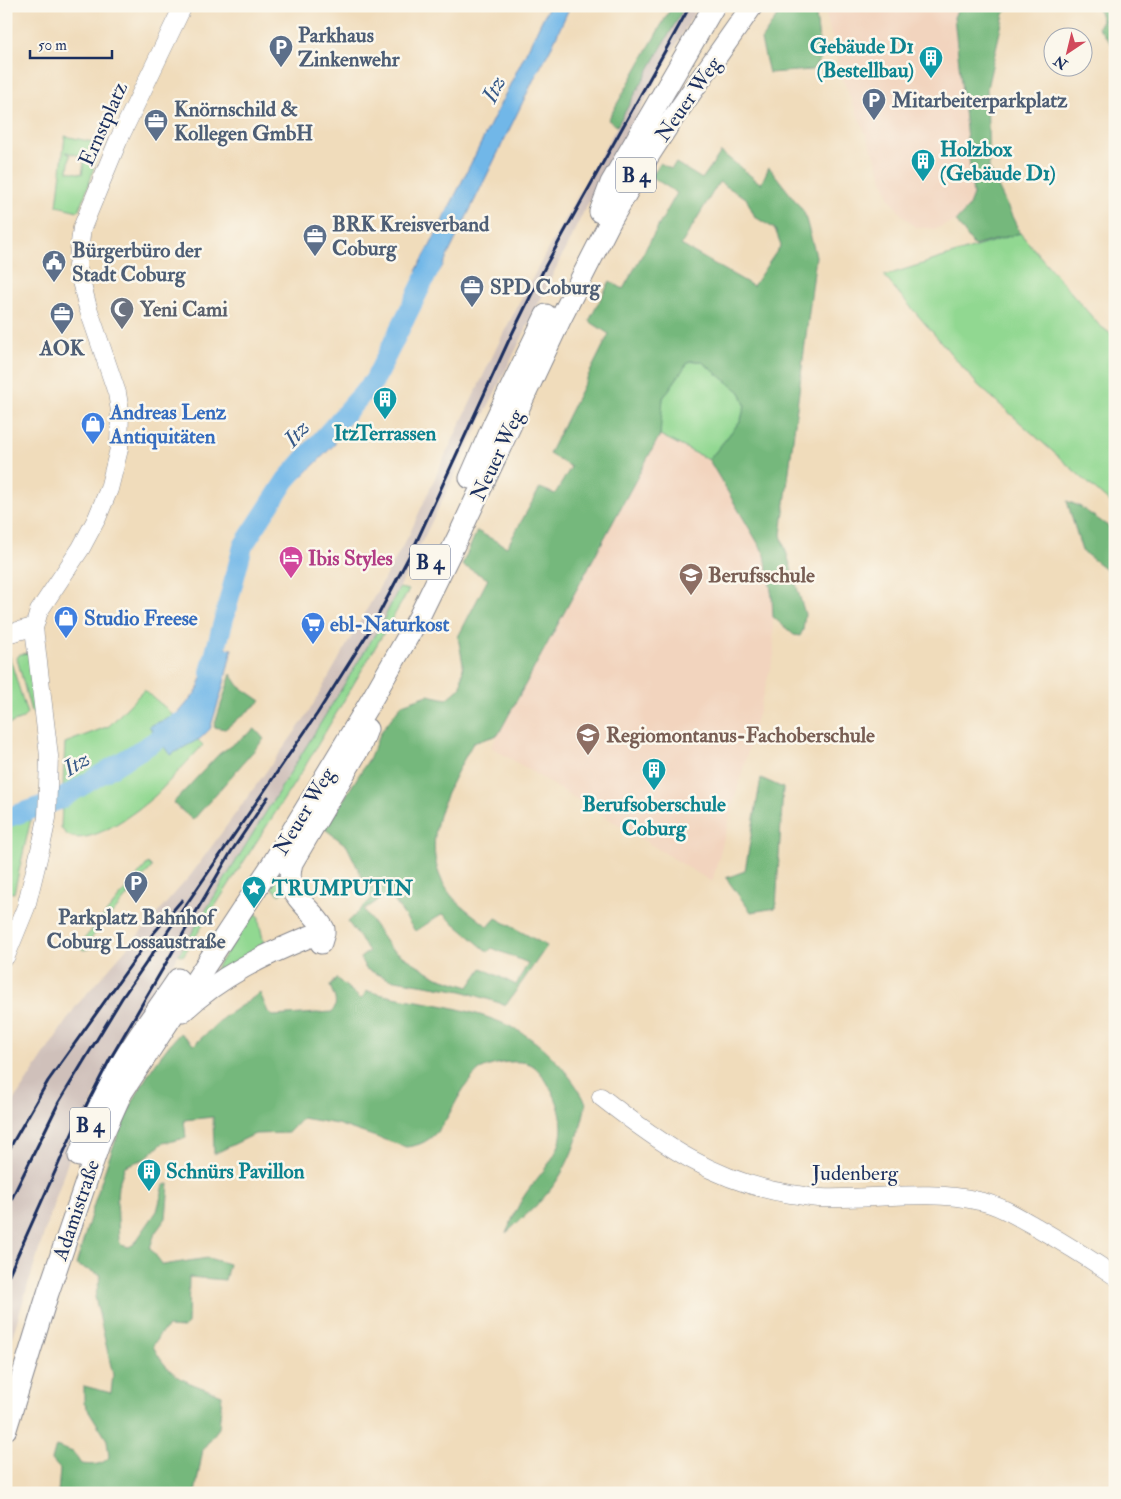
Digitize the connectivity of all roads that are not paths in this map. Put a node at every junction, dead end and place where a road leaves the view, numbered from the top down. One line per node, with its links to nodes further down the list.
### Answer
1 (183, 6): 6 (street, Ernstplatz)
2 (714, 6): 5 (highway)
3 (738, 6): 5 (highway, Neuer Weg / B 4)
4 (752, 6): 8 (highway, Neuer Weg / B 4)
5 (600, 212): 9 (highway, Neuer Weg / B 4)
6 (34, 627): 7 (street); 10 (street)
7 (6, 634)
8 (372, 699): 9 (highway, Neuer Weg / B 4); 11 (highway, B 4)
9 (238, 902): 11 (highway, Adamistraße / B 4); 14 (highway, Adamistraße / B 4)
10 (6, 956)
11 (159, 1034): 15 (highway, Adamistraße / B 4)
12 (601, 1097): 13 (street, Judenberg)
13 (1115, 1276)
14 (6, 1380)
15 (6, 1428)

